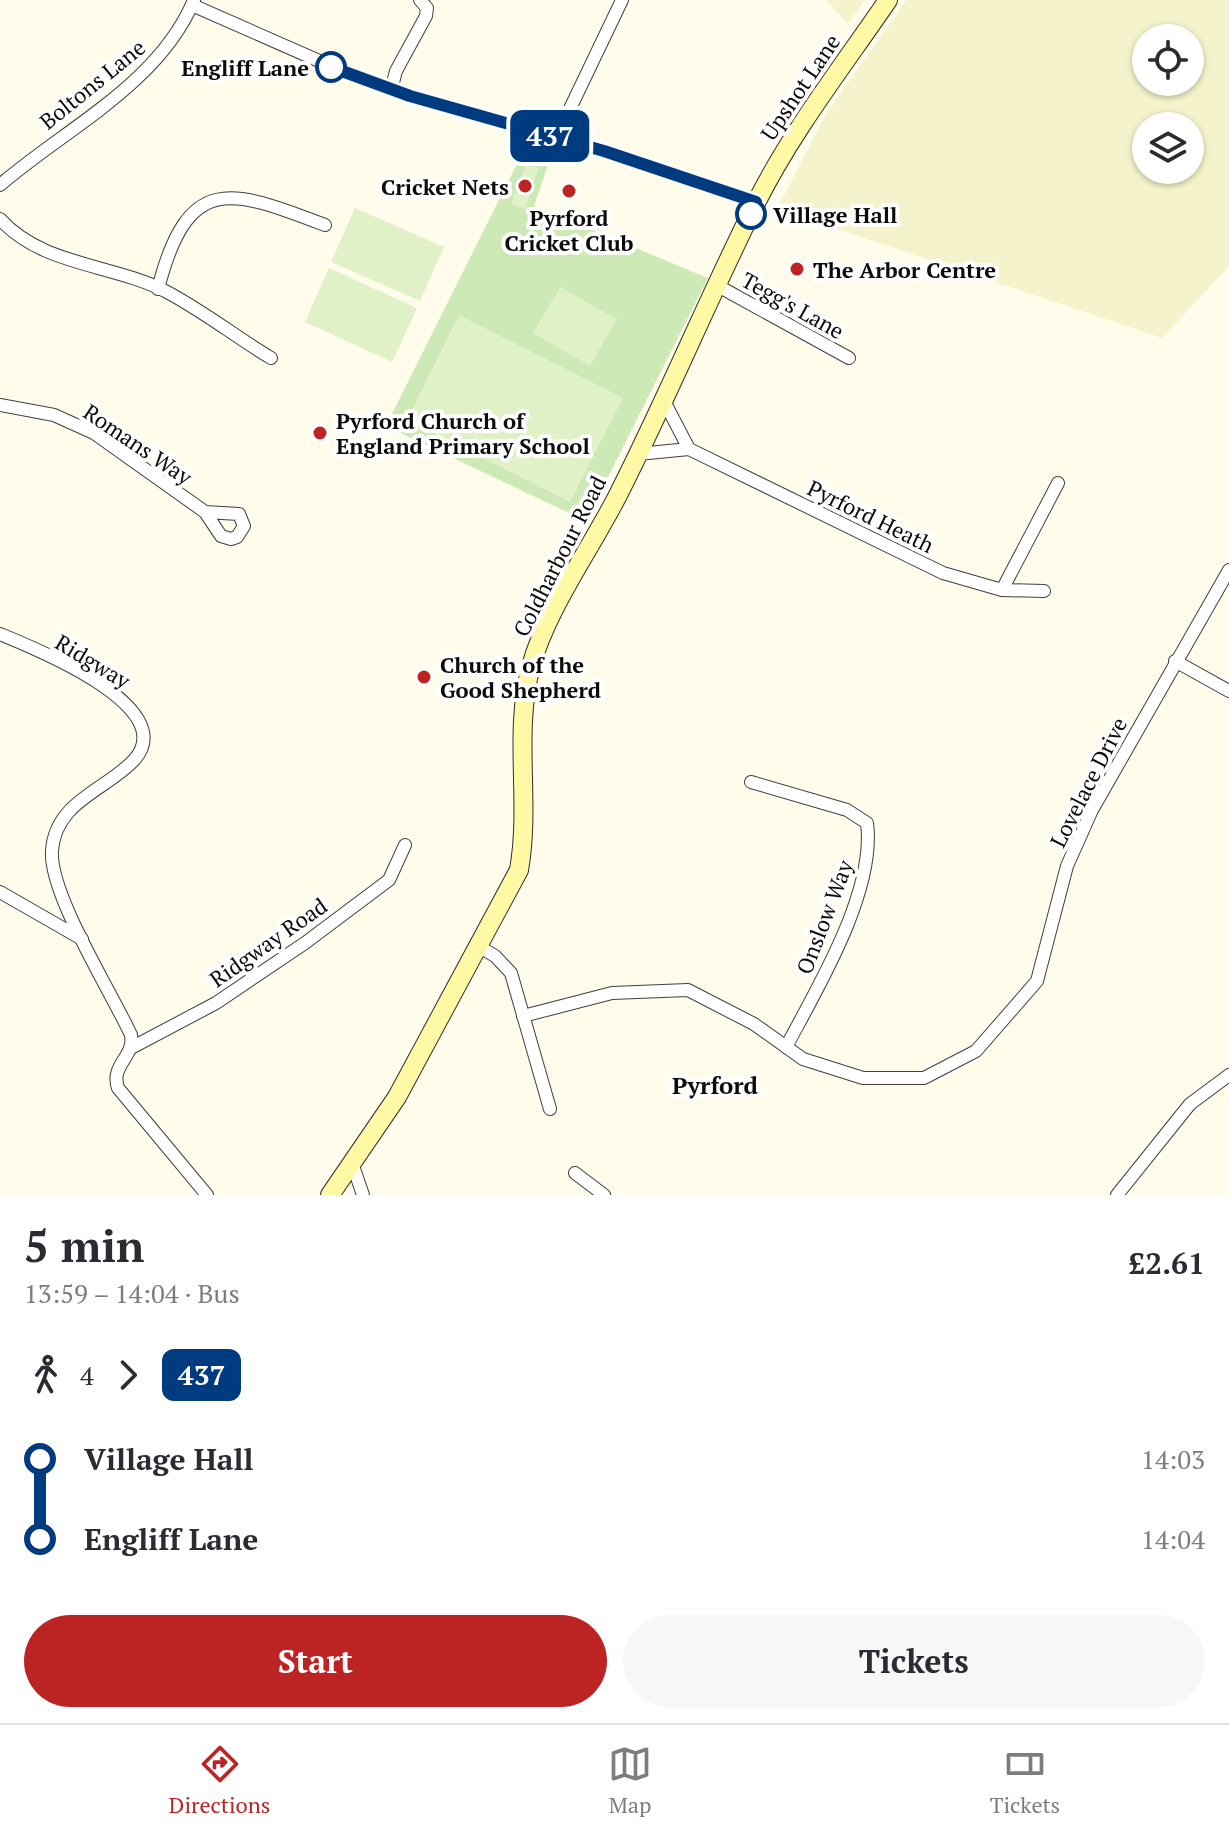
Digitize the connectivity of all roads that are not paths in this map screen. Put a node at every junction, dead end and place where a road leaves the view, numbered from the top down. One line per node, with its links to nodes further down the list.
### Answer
1 (420, 0): 5 (street)
2 (622, 0): 6 (street)
3 (888, 0): 8 (main road, Upshot Lane)
4 (193, 2): 5 (street); 7 (street, Boltons Lane)
5 (391, 90): 6 (street)
6 (556, 138): 8 (street)
7 (0, 185)
8 (756, 202): 11 (main road, Coldharbour Road)
9 (0, 219): 12 (street)
10 (325, 225): 12 (street)
11 (718, 286): 14 (street, Tegg's Lane); 15 (main road, Coldharbour Road)
12 (158, 289): 13 (street)
13 (271, 358)
14 (849, 358)
15 (664, 401): 17 (street); 18 (main road, Coldharbour Road)
16 (0, 405): 20 (street, Romans Way)
17 (689, 449): 18 (street); 22 (street, Pyrford Heath)
18 (638, 454): 31 (main road, Coldharbour Road)
19 (1058, 483): 22 (street)
20 (205, 512)
21 (1229, 570): 25 (street, Lovelace Drive)
22 (1002, 590): 23 (street, Pyrford Heath)
23 (1044, 591)
24 (0, 634): 30 (street, Ridgway)
25 (1175, 661): 26 (street); 33 (street, Lovelace Drive)
26 (1229, 691)
27 (751, 782): 33 (street, Onslow Way)
28 (405, 845): 34 (street, Ridgway Road)
29 (0, 892): 30 (street)
30 (82, 939): 34 (street, Ridgway)
31 (478, 946): 32 (street); 37 (main road, Coldharbour Road)
32 (523, 1016): 33 (street, Lovelace Drive); 36 (street)
33 (786, 1047)
34 (131, 1048): 39 (street)
35 (1229, 1075): 43 (street)
36 (550, 1109)
37 (352, 1163): 40 (main road, Coldharbour Road); 41 (street)
38 (575, 1173): 42 (street)
39 (207, 1195)
40 (330, 1195)
41 (363, 1195)
42 (604, 1195)
43 (1117, 1195)

